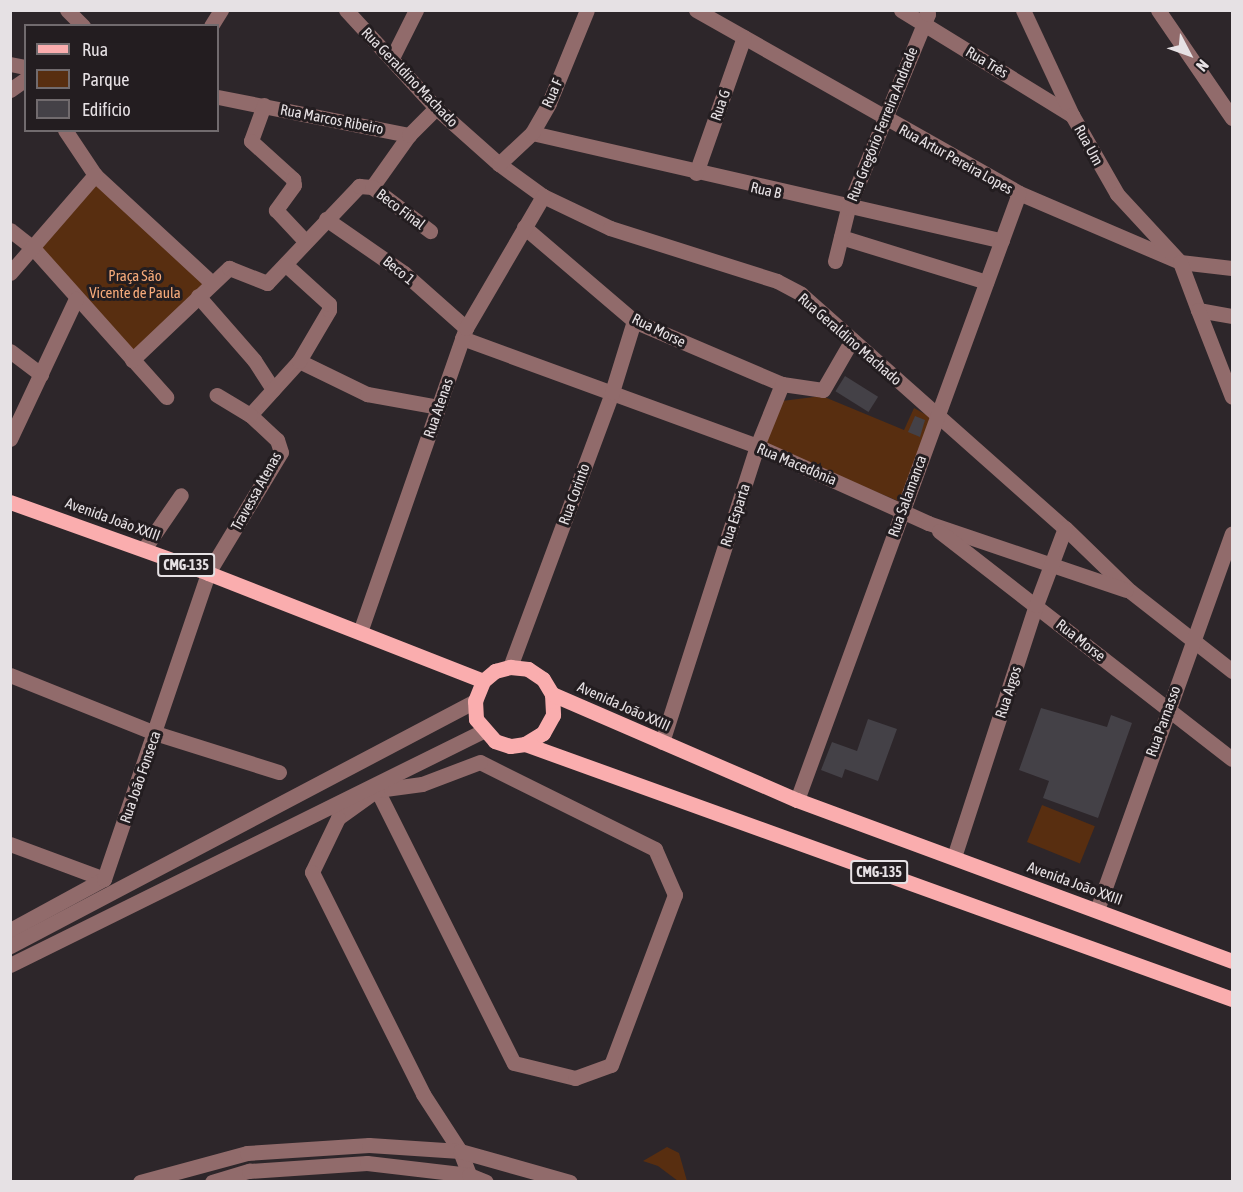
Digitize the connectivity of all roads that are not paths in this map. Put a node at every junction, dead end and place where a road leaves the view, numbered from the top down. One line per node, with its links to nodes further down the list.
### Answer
1 (67, 10): 11 (street)
2 (221, 10): 12 (street)
3 (346, 10): 14 (street, Rua Geraldino Machado)
4 (417, 10): 14 (street)
5 (587, 10): 24 (street, Rua F)
6 (696, 10): 13 (street, Rua Artur Pereira Lopes)
7 (901, 10): 10 (street, Rua Três)
8 (1023, 10): 20 (street, Rua Um)
9 (1158, 10): 21 (street)
10 (925, 17): 20 (street, Rua Três); 22 (street, Rua Gregório Ferreira Andrade)
11 (81, 24)
12 (212, 24)
13 (744, 37): 22 (street, Rua Artur Pereira Lopes); 27 (street, Rua G)
14 (392, 58): 19 (street, Rua Geraldino Machado)
15 (22, 70): 16 (street)
16 (10, 90)
17 (219, 97): 18 (street, Rua Marcos Ribeiro)
18 (264, 105): 25 (street, Rua Marcos Ribeiro); 38 (street)
19 (436, 108): 25 (street); 26 (street, Rua Geraldino Machado)
20 (1072, 115): 42 (street, Rua Um)
21 (1233, 118)
22 (884, 119): 30 (street, Rua Artur Pereira Lopes); 32 (street, Rua Gregório Ferreira Andrade)
23 (66, 132): 28 (street)
24 (532, 133): 26 (street, Rua F); 27 (street, Rua B)
25 (409, 135): 29 (street, Beco Final)
26 (499, 164): 31 (street, Rua Geraldino Machado)
27 (696, 174): 32 (street, Rua B)
28 (95, 175): 40 (street); 46 (street)
29 (366, 187): 33 (street); 36 (street, Beco Final)
30 (1019, 193): 39 (street, Rua Salamanca); 42 (street, Rua Artur Pereira Lopes)
31 (543, 196): 34 (street, Rua Atenas); 54 (street, Rua Geraldino Machado)
32 (848, 208): 37 (street, Rua Gregório Ferreira Andrade); 39 (street, Rua B)
33 (326, 219): 38 (street); 53 (street, Beco 1)
34 (524, 226): 52 (street, Rua Morse); 53 (street, Rua Atenas)
35 (10, 230): 40 (street)
36 (430, 231)
37 (841, 237): 41 (street, Rua Gregório Ferreira Andrade); 47 (street)
38 (305, 241): 43 (street)
39 (1002, 242): 47 (street, Rua Salamanca)
40 (33, 248): 45 (street); 49 (street)
41 (835, 261)
42 (1180, 262): 44 (street, Rua Artur Pereira Lopes); 50 (street)
43 (286, 266): 46 (street); 57 (street)
44 (1233, 268)
45 (10, 273)
46 (211, 282): 48 (street)
47 (986, 282): 67 (street, Rua Salamanca)
48 (198, 296): 56 (street); 60 (street)
49 (76, 299): 56 (street); 58 (street)
50 (1197, 310): 51 (street); 64 (street)
51 (1233, 316)
52 (634, 321): 59 (street, Rua Morse); 61 (street, Rua Corinto)
53 (464, 333): 61 (street, Rua Macedônia); 65 (street, Rua Atenas)
54 (852, 340): 59 (street); 67 (street, Rua Geraldino Machado)
55 (10, 351): 58 (street)
56 (132, 360): 63 (street)
57 (298, 361): 60 (street); 65 (street)
58 (41, 374): 68 (street)
59 (782, 384): 69 (street, Rua Esparta)
60 (273, 389): 66 (street)
61 (612, 392): 69 (street, Rua Macedônia); 83 (street, Rua Corinto)
62 (218, 395): 66 (street, Travessa Atenas)
63 (166, 397)
64 (1233, 397)
65 (438, 407): 81 (street, Rua Atenas)
66 (250, 415): 78 (street, Travessa Atenas)
67 (937, 415): 72 (street, Rua Salamanca); 74 (street, Rua Geraldino Machado)
68 (10, 439)
69 (757, 446): 72 (street, Rua Macedônia); 92 (street, Rua Esparta)
70 (181, 495): 76 (street)
71 (10, 502): 76 (main road, Avenida João XXIII / CMG-135)
72 (903, 509): 73 (street, Rua Macedônia); 97 (street, Rua Salamanca)
73 (928, 523): 77 (street, Rua Macedônia); 80 (street, Rua Morse)
74 (1065, 528): 77 (street, Rua Argos); 79 (street, Rua Geraldino Machado)
75 (1233, 533): 82 (street, Rua Parnasso)
76 (144, 549): 78 (main road, Avenida João XXIII / CMG-135)
77 (1054, 566): 79 (street, Rua Macedônia); 80 (street, Rua Argos)
78 (208, 573): 81 (main road, Avenida João XXIII / CMG-135); 91 (street, Rua João Fonseca)
79 (1130, 591): 82 (street, Rua Geraldino Machado)
80 (1036, 605): 89 (street, Rua Morse); 99 (street, Rua Argos)
81 (360, 632): 86 (main road, Avenida João XXIII / CMG-135)
82 (1194, 642): 84 (street, Rua Geraldino Machado); 89 (street, Rua Parnasso)
83 (510, 666): 86 (main road); 87 (main road, Avenida João XXIII / CMG-135)
84 (1233, 671)
85 (10, 675): 91 (street)
86 (483, 681): 88 (main road)
87 (552, 694): 92 (main road, Avenida João XXIII / CMG-135); 93 (main road)
88 (475, 701): 90 (main road); 103 (street)
89 (1167, 708): 94 (street, Rua Morse); 101 (street, Rua Parnasso)
90 (483, 731): 93 (main road, CMG-135); 105 (street)
91 (155, 733): 95 (street); 100 (street, Rua João Fonseca)
92 (662, 742): 97 (main road, Avenida João XXIII / CMG-135)
93 (525, 744): 106 (main road, CMG-135)
94 (1233, 759)
95 (279, 772)
96 (377, 790): 96 (street); 107 (street)
97 (797, 800): 99 (main road, Avenida João XXIII / CMG-135)
98 (10, 844): 100 (street)
99 (954, 857): 101 (main road, Avenida João XXIII / CMG-135)
100 (104, 879): 102 (street)
101 (1096, 910): 104 (main road, Avenida João XXIII / CMG-135)
102 (10, 930)
103 (10, 946)
104 (1233, 961)
105 (10, 965)
106 (1233, 999)
107 (460, 1151): 108 (street); 110 (street); 114 (street)
108 (247, 1153): 109 (street); 111 (street)
109 (249, 1171): 110 (street); 112 (street)
110 (469, 1175): 113 (street)
111 (140, 1182)
112 (212, 1182)
113 (486, 1182)
114 (570, 1182)

